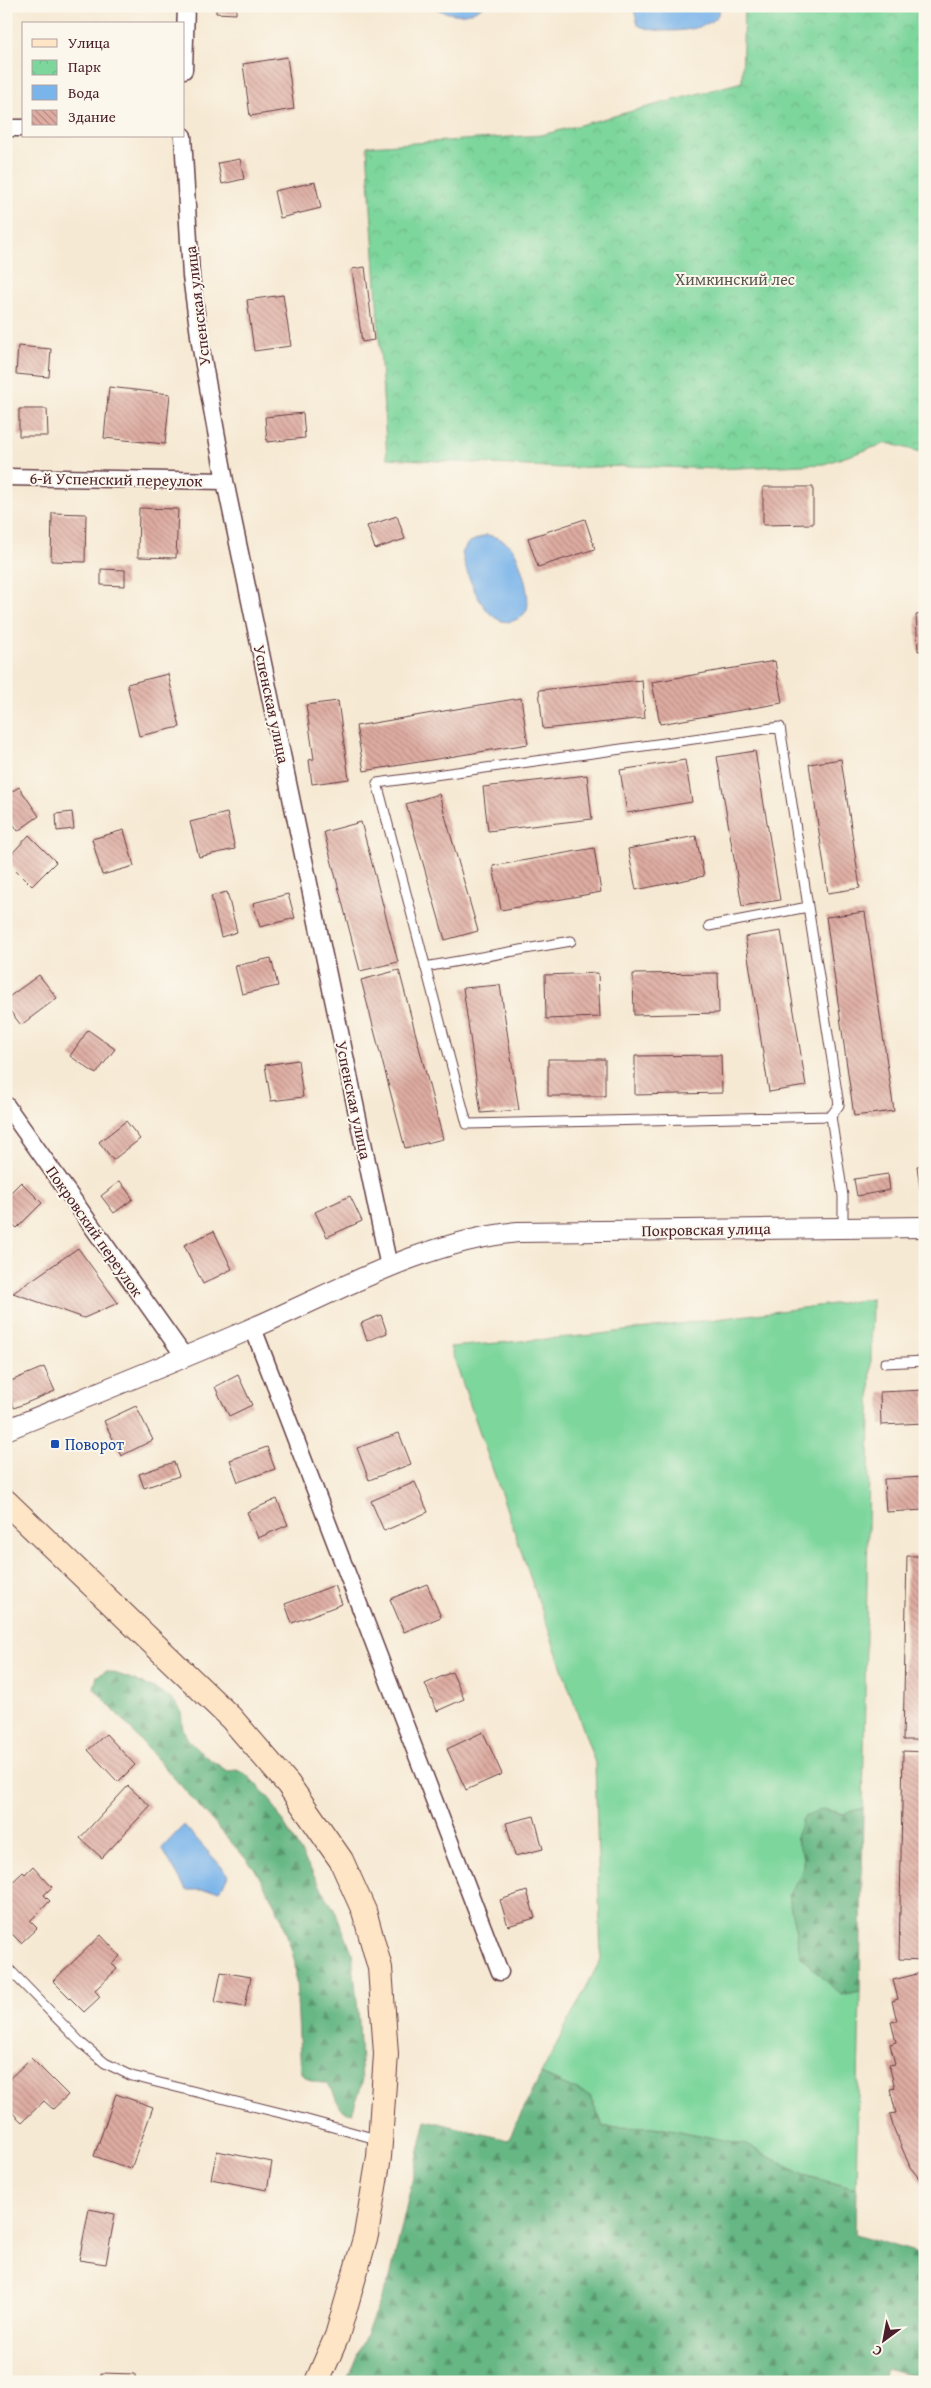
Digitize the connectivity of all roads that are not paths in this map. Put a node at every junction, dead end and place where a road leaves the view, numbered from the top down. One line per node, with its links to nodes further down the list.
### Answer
1 (186, 6): 2 (street)
2 (185, 38)
3 (6, 128): 4 (street)
4 (22, 128)
5 (182, 138): 7 (street, Успенская улица)
6 (6, 478): 7 (street, 6-й Успенский переулок)
7 (225, 481): 16 (street, Успенская улица)
8 (808, 907): 9 (lane); 11 (lane); 13 (lane)
9 (709, 926)
10 (571, 941): 11 (lane)
11 (426, 967): 13 (lane)
12 (6, 1105): 18 (street, Покровский переулок)
13 (831, 1116): 15 (lane)
14 (925, 1226): 15 (street, Покровская улица)
15 (843, 1227): 16 (street, Покровская улица)
16 (389, 1267): 17 (street, Покровская улица)
17 (253, 1328): 18 (street, Покровская улица); 24 (street)
18 (184, 1356): 21 (street, Покровская улица)
19 (925, 1361): 20 (lane)
20 (885, 1363)
21 (6, 1430)
22 (9, 1510): 25 (main road)
23 (6, 1966): 25 (lane)
24 (500, 1972)
25 (380, 2140): 26 (main road)
26 (317, 2382)

